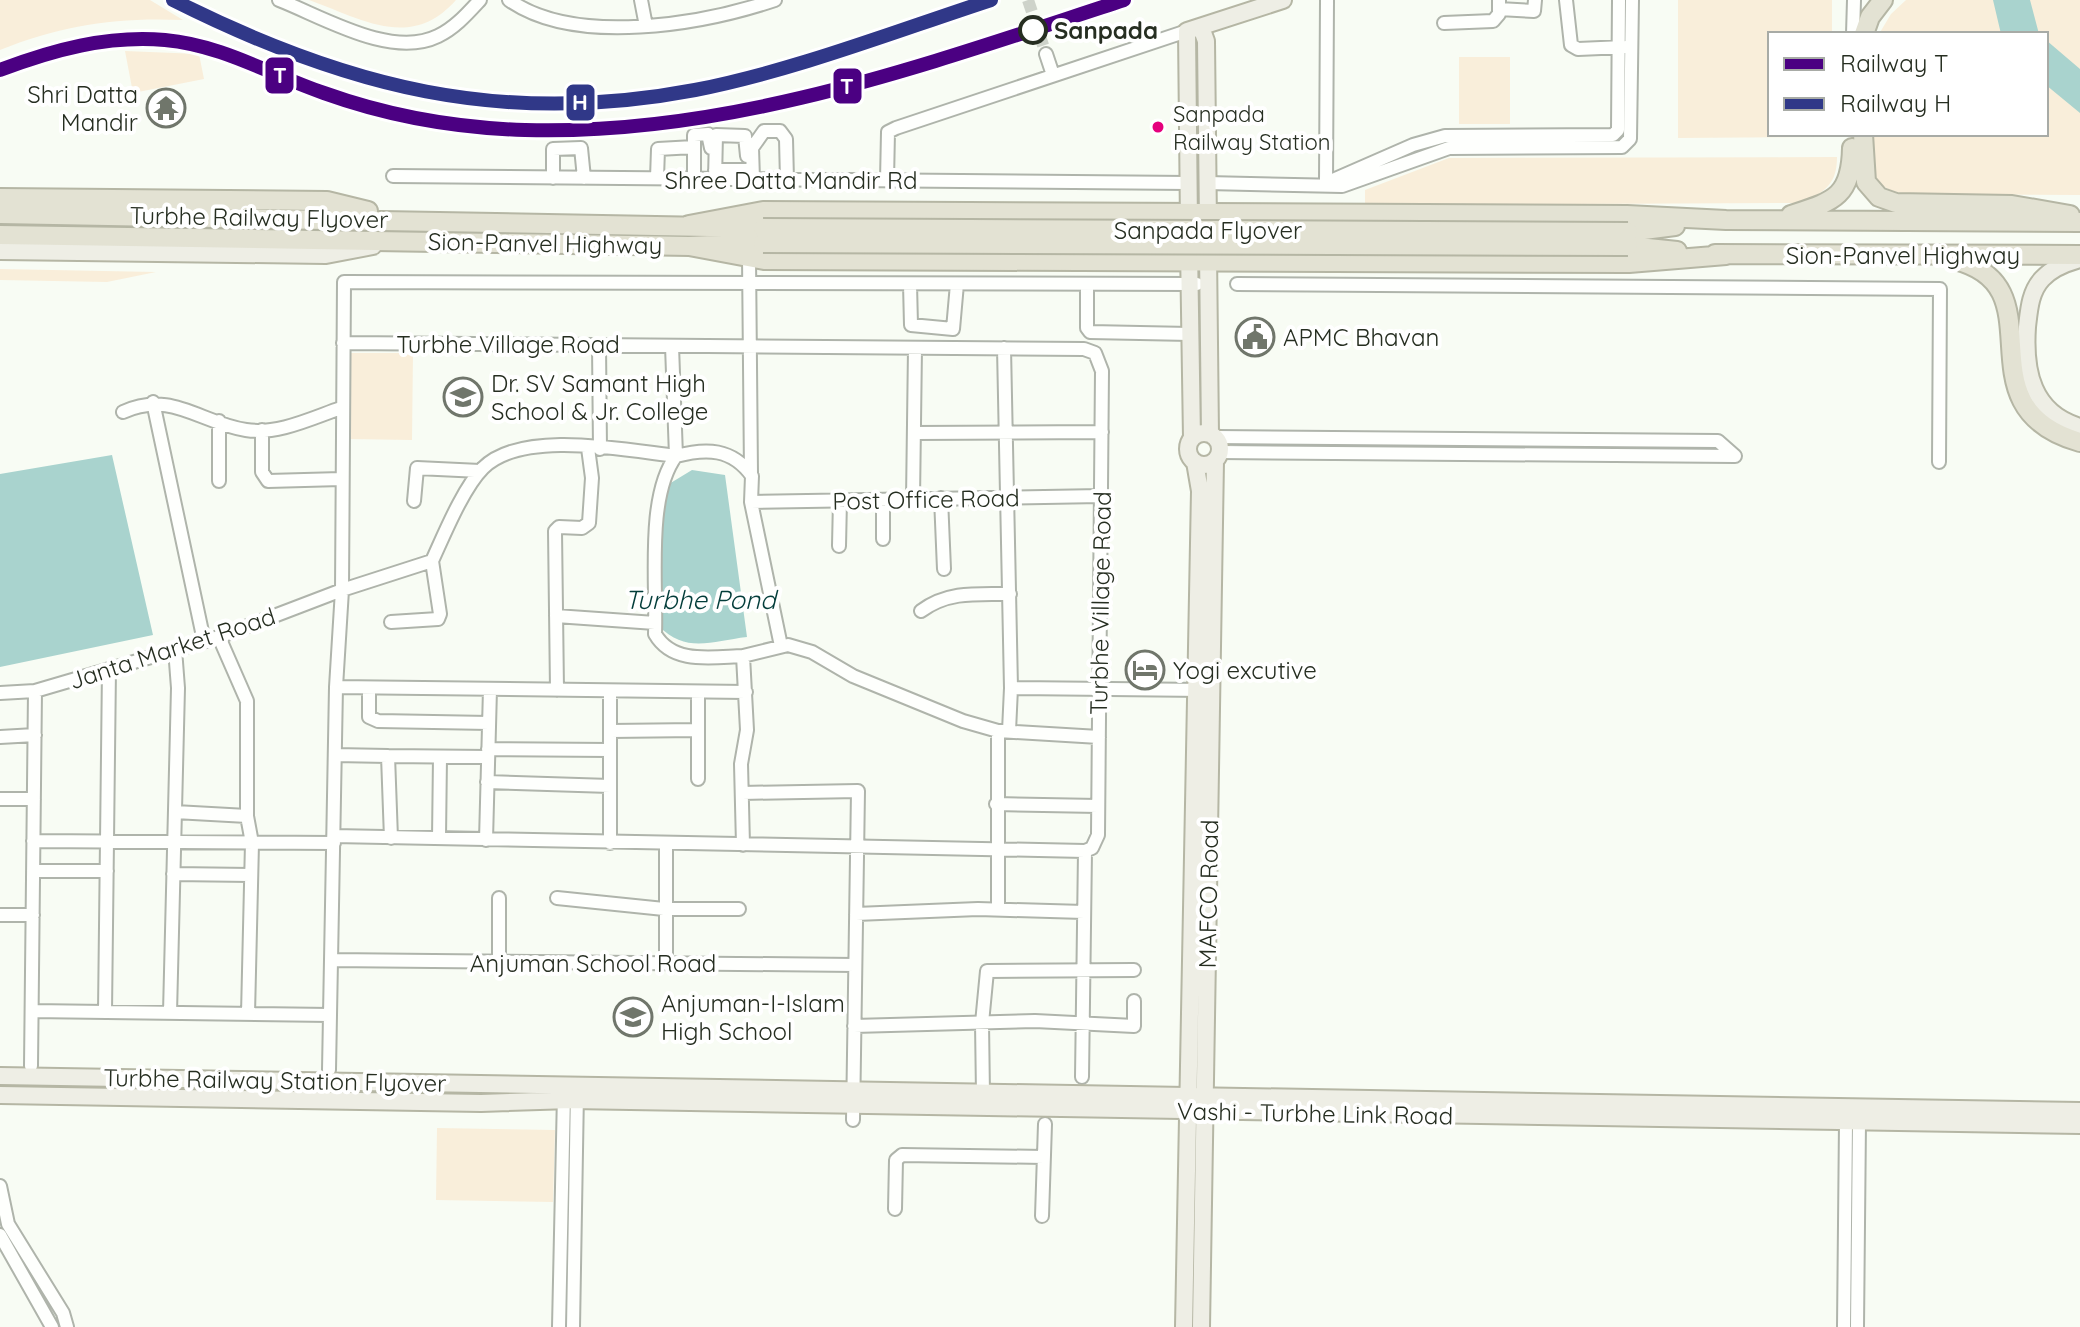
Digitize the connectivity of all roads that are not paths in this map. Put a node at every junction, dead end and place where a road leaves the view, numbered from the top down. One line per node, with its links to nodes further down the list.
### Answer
1 (279, 0): 2 (street)
2 (480, 0)
3 (509, 0): 17 (street)
4 (641, 0): 17 (street)
5 (775, 0): 17 (street)
6 (1283, 0): 18 (main road)
7 (1327, 0): 39 (street)
8 (1535, 0): 15 (street)
9 (1566, 0): 22 (street)
10 (1619, 0): 22 (street)
11 (1632, 0): 22 (street)
12 (1854, 0): 19 (street)
13 (1869, 0): 20 (highway)
14 (1883, 0): 21 (highway)
15 (1499, 5): 16 (street)
16 (1444, 23)
17 (646, 26)
18 (1194, 29): 24 (street); 37 (main road, MAFCO Road); 38 (main road, MAFCO Road)
19 (1853, 32)
20 (1854, 32)
21 (1865, 32)
22 (1626, 47): 39 (street)
23 (1046, 54): 24 (street)
24 (1053, 75): 36 (street)
25 (1852, 136): 47 (highway)
26 (1863, 136): 48 (highway)
27 (694, 147): 28 (street); 29 (street); 30 (street)
28 (657, 174): 29 (street, Shree Datta Mandir Rd); 34 (street, Shree Datta Mandir Rd)
29 (694, 175): 30 (street, Shree Datta Mandir Rd)
30 (713, 175): 32 (street, Shree Datta Mandir Rd); 32 (street)
31 (393, 176): 33 (street, Shree Datta Mandir Rd)
32 (749, 176): 35 (street, Shree Datta Mandir Rd); 35 (street)
33 (553, 178): 34 (street, Shree Datta Mandir Rd); 34 (street)
34 (584, 178)
35 (787, 180): 36 (street, Shree Datta Mandir Rd)
36 (887, 180): 37 (street, Shree Datta Mandir Rd)
37 (1189, 183): 41 (main road, MAFCO Road)
38 (1207, 183): 39 (street); 41 (main road, MAFCO Road)
39 (1326, 183)
40 (0, 198): 45 (highway, Turbhe Railway Flyover)
41 (1198, 213): 42 (highway); 50 (highway); 61 (main road, MAFCO Road)
42 (1284, 213): 46 (highway); 62 (highway)
43 (0, 214): 44 (highway, Turbhe Railway Flyover)
44 (366, 219): 45 (highway, Turbhe Railway Flyover); 49 (highway)
45 (402, 219): 50 (highway, Sion-Panvel Highway)
46 (1726, 220): 47 (highway, Sion-Panvel Highway); 53 (highway, Sanpada Flyover)
47 (1773, 220): 48 (highway, Sion-Panvel Highway)
48 (2080, 220)
49 (0, 223)
50 (689, 225): 52 (highway, Sanpada Flyover)
51 (0, 235): 54 (highway, Turbhe Railway Flyover)
52 (763, 236): 53 (highway, Sanpada Flyover, bridge); 55 (highway, Sanpada Flyover)
53 (1628, 239): 57 (highway, Sanpada Flyover)
54 (401, 241): 55 (highway, Sion-Panvel Highway); 56 (main road)
55 (689, 246): 59 (highway)
56 (0, 251)
57 (1726, 255): 58 (highway, Sion-Panvel Highway); 62 (highway)
58 (1935, 255): 60 (highway, Sion-Panvel Highway); 87 (highway)
59 (749, 257): 61 (highway); 63 (street)
60 (2080, 257): 81 (main road)
61 (1199, 262): 62 (highway); 67 (main road, MAFCO Road); 68 (main road, MAFCO Road)
62 (1284, 262)
63 (750, 283): 64 (street); 71 (street); 74 (street)
64 (910, 284): 65 (street); 65 (street)
65 (957, 284): 66 (street)
66 (1087, 284): 67 (street); 70 (street)
67 (1190, 284): 68 (street); 70 (main road, MAFCO Road)
68 (1209, 284): 88 (main road, MAFCO Road)
69 (1237, 284): 92 (street)
70 (1190, 334): 86 (main road, MAFCO Road)
71 (343, 343): 72 (street, Turbhe Village Road); 78 (street)
72 (599, 345): 73 (street, Turbhe Village Road); 89 (street)
73 (672, 346): 74 (street, Turbhe Village Road); 90 (street)
74 (750, 346): 75 (street, Turbhe Village Road); 94 (street)
75 (915, 348): 76 (street, Turbhe Village Road); 85 (street)
76 (1004, 348): 83 (street); 84 (street, Turbhe Village Road)
77 (153, 402): 79 (street); 80 (street); 116 (street)
78 (341, 408): 82 (street); 95 (street)
79 (123, 412)
80 (219, 421): 82 (street); 96 (street)
81 (2080, 427)
82 (262, 430): 95 (street)
83 (1005, 431): 84 (street); 85 (street); 98 (street)
84 (1102, 432): 97 (street, Turbhe Village Road)
85 (914, 433): 100 (street)
86 (1192, 438): 88 (main road); 91 (main road)
87 (2080, 442)
88 (1215, 446): 88 (street); 91 (main road); 121 (main road, MAFCO Road)
89 (594, 448): 90 (street); 93 (street); 112 (street)
90 (676, 456): 94 (street); 114 (street)
91 (1195, 462): 121 (main road, MAFCO Road)
92 (1939, 462)
93 (480, 471): 103 (street); 107 (street)
94 (752, 476): 104 (street)
95 (341, 479): 109 (street)
96 (219, 481)
97 (1101, 496): 98 (street, Post Office Road); 126 (street, Turbhe Village Road)
98 (1006, 497): 99 (street, Post Office Road); 110 (street)
99 (941, 498): 100 (street, Post Office Road); 108 (street)
100 (913, 499): 102 (street, Post Office Road)
101 (840, 500): 102 (street, Post Office Road); 104 (street, Post Office Road); 106 (street)
102 (883, 500): 105 (street)
103 (414, 501)
104 (751, 502): 117 (street)
105 (883, 539)
106 (839, 546)
107 (432, 561): 109 (street, Janta Market Road); 113 (street)
108 (944, 569)
109 (342, 590): 115 (street, Janta Market Road); 122 (street)
110 (1010, 594): 111 (street); 124 (street)
111 (921, 611)
112 (556, 616): 114 (street); 127 (street)
113 (391, 622)
114 (655, 623): 119 (street)
115 (219, 637): 116 (street, Janta Market Road); 154 (street)
116 (204, 641): 118 (street, Janta Market Road)
117 (781, 646): 119 (street); 136 (street)
118 (175, 649): 120 (street, Janta Market Road); 153 (street)
119 (743, 656): 130 (street)
120 (109, 669): 128 (street, Janta Market Road); 160 (street)
121 (1204, 683): 126 (street); 205 (main road, MAFCO Road)
122 (336, 687): 123 (street); 142 (street)
123 (369, 688): 125 (street); 133 (street)
124 (1011, 688): 126 (street); 136 (street)
125 (490, 689): 127 (street); 133 (street)
126 (1099, 689): 139 (street, Turbhe Village Road)
127 (557, 690): 129 (street)
128 (35, 691): 131 (street, Janta Market Road); 137 (street)
129 (610, 691): 132 (street); 135 (street)
130 (746, 692): 132 (street); 148 (street)
131 (0, 693)
132 (698, 693): 134 (street)
133 (489, 723): 141 (street)
134 (697, 730): 135 (street); 145 (street)
135 (610, 731): 140 (street)
136 (998, 731): 139 (street); 151 (street)
137 (35, 735): 138 (street); 150 (street)
138 (0, 737)
139 (1099, 737): 152 (street, Turbhe Village Road)
140 (610, 750): 141 (street); 147 (street)
141 (488, 753): 144 (street); 146 (street)
142 (335, 755): 143 (street); 157 (street)
143 (388, 756): 144 (street); 155 (street)
144 (440, 757): 156 (street)
145 (698, 779)
146 (487, 782): 147 (street); 158 (street)
147 (610, 786): 163 (street)
148 (742, 793): 165 (street); 166 (street)
149 (0, 799): 150 (street)
150 (34, 799): 159 (street)
151 (996, 804): 152 (street); 167 (street)
152 (1098, 806): 168 (street, Turbhe Village Road)
153 (175, 812): 154 (street); 161 (street)
154 (247, 816): 162 (street)
155 (391, 838): 156 (street); 157 (street)
156 (439, 838): 158 (street)
157 (334, 839): 162 (street); 182 (street)
158 (486, 840): 163 (street)
159 (33, 841): 160 (street); 169 (street)
160 (107, 841): 161 (street); 170 (street)
161 (174, 842): 162 (street); 171 (street)
162 (252, 843): 172 (street)
163 (610, 843): 164 (street)
164 (666, 844): 165 (street); 175 (street)
165 (743, 845): 166 (street)
166 (857, 847): 167 (street); 179 (street)
167 (997, 849): 168 (street); 177 (street)
168 (1085, 851): 178 (street, Turbhe Village Road)
169 (33, 871): 170 (street); 181 (street)
170 (107, 871): 190 (street)
171 (173, 874): 172 (street); 191 (street)
172 (251, 875): 192 (street)
173 (499, 898): 183 (street)
174 (557, 898): 175 (street)
175 (664, 909): 176 (street); 184 (street)
176 (739, 909)
177 (998, 910): 178 (street); 179 (street)
178 (1084, 912): 186 (street, Turbhe Village Road)
179 (856, 914): 185 (street)
180 (0, 915): 181 (street)
181 (33, 915): 189 (street)
182 (331, 960): 183 (street, Anjuman School Road); 193 (street)
183 (499, 962): 184 (street, Anjuman School Road)
184 (666, 963): 185 (street, Anjuman School Road)
185 (855, 965): 196 (street)
186 (1083, 970): 187 (street); 194 (street); 195 (street, Turbhe Village Road)
187 (1134, 970)
188 (1134, 1001): 195 (street)
189 (32, 1011): 190 (street); 198 (street)
190 (105, 1012): 191 (street)
191 (170, 1013): 192 (street)
192 (248, 1014): 193 (street)
193 (330, 1015): 199 (street)
194 (982, 1023): 195 (street); 196 (street); 204 (street)
195 (1082, 1023): 201 (street, Turbhe Village Road)
196 (854, 1026): 207 (street)
197 (0, 1065): 198 (main road)
198 (31, 1066): 199 (main road)
199 (329, 1070): 202 (main road)
200 (0, 1076): 202 (main road, Turbhe Railway Station Flyover)
201 (1082, 1077)
202 (564, 1094): 203 (main road, Turbhe Railway Station Flyover); 206 (main road); 207 (main road, Vashi - Turbhe Link Road); 219 (street); 220 (street)
203 (0, 1095)
204 (983, 1095): 205 (main road, Vashi - Turbhe Link Road); 207 (main road, Vashi - Turbhe Link Road)
205 (1196, 1104): 207 (main road, Vashi - Turbhe Link Road); 209 (main road, Vashi - Turbhe Link Road); 221 (main road, MAFCO Road); 222 (main road, MAFCO Road)
206 (0, 1106)
207 (853, 1106)
208 (2080, 1111): 209 (main road, Vashi - Turbhe Link Road)
209 (1853, 1117): 211 (main road, Vashi - Turbhe Link Road); 223 (street); 224 (street)
210 (1045, 1124): 212 (street)
211 (2080, 1125)
212 (1044, 1157): 214 (street); 215 (street)
213 (0, 1186): 218 (street)
214 (895, 1209)
215 (1042, 1216)
216 (0, 1235): 217 (street)
217 (52, 1327)
218 (67, 1327)
219 (559, 1327)
220 (573, 1327)
221 (1184, 1327)
222 (1201, 1327)
223 (1844, 1327)
224 (1857, 1327)

